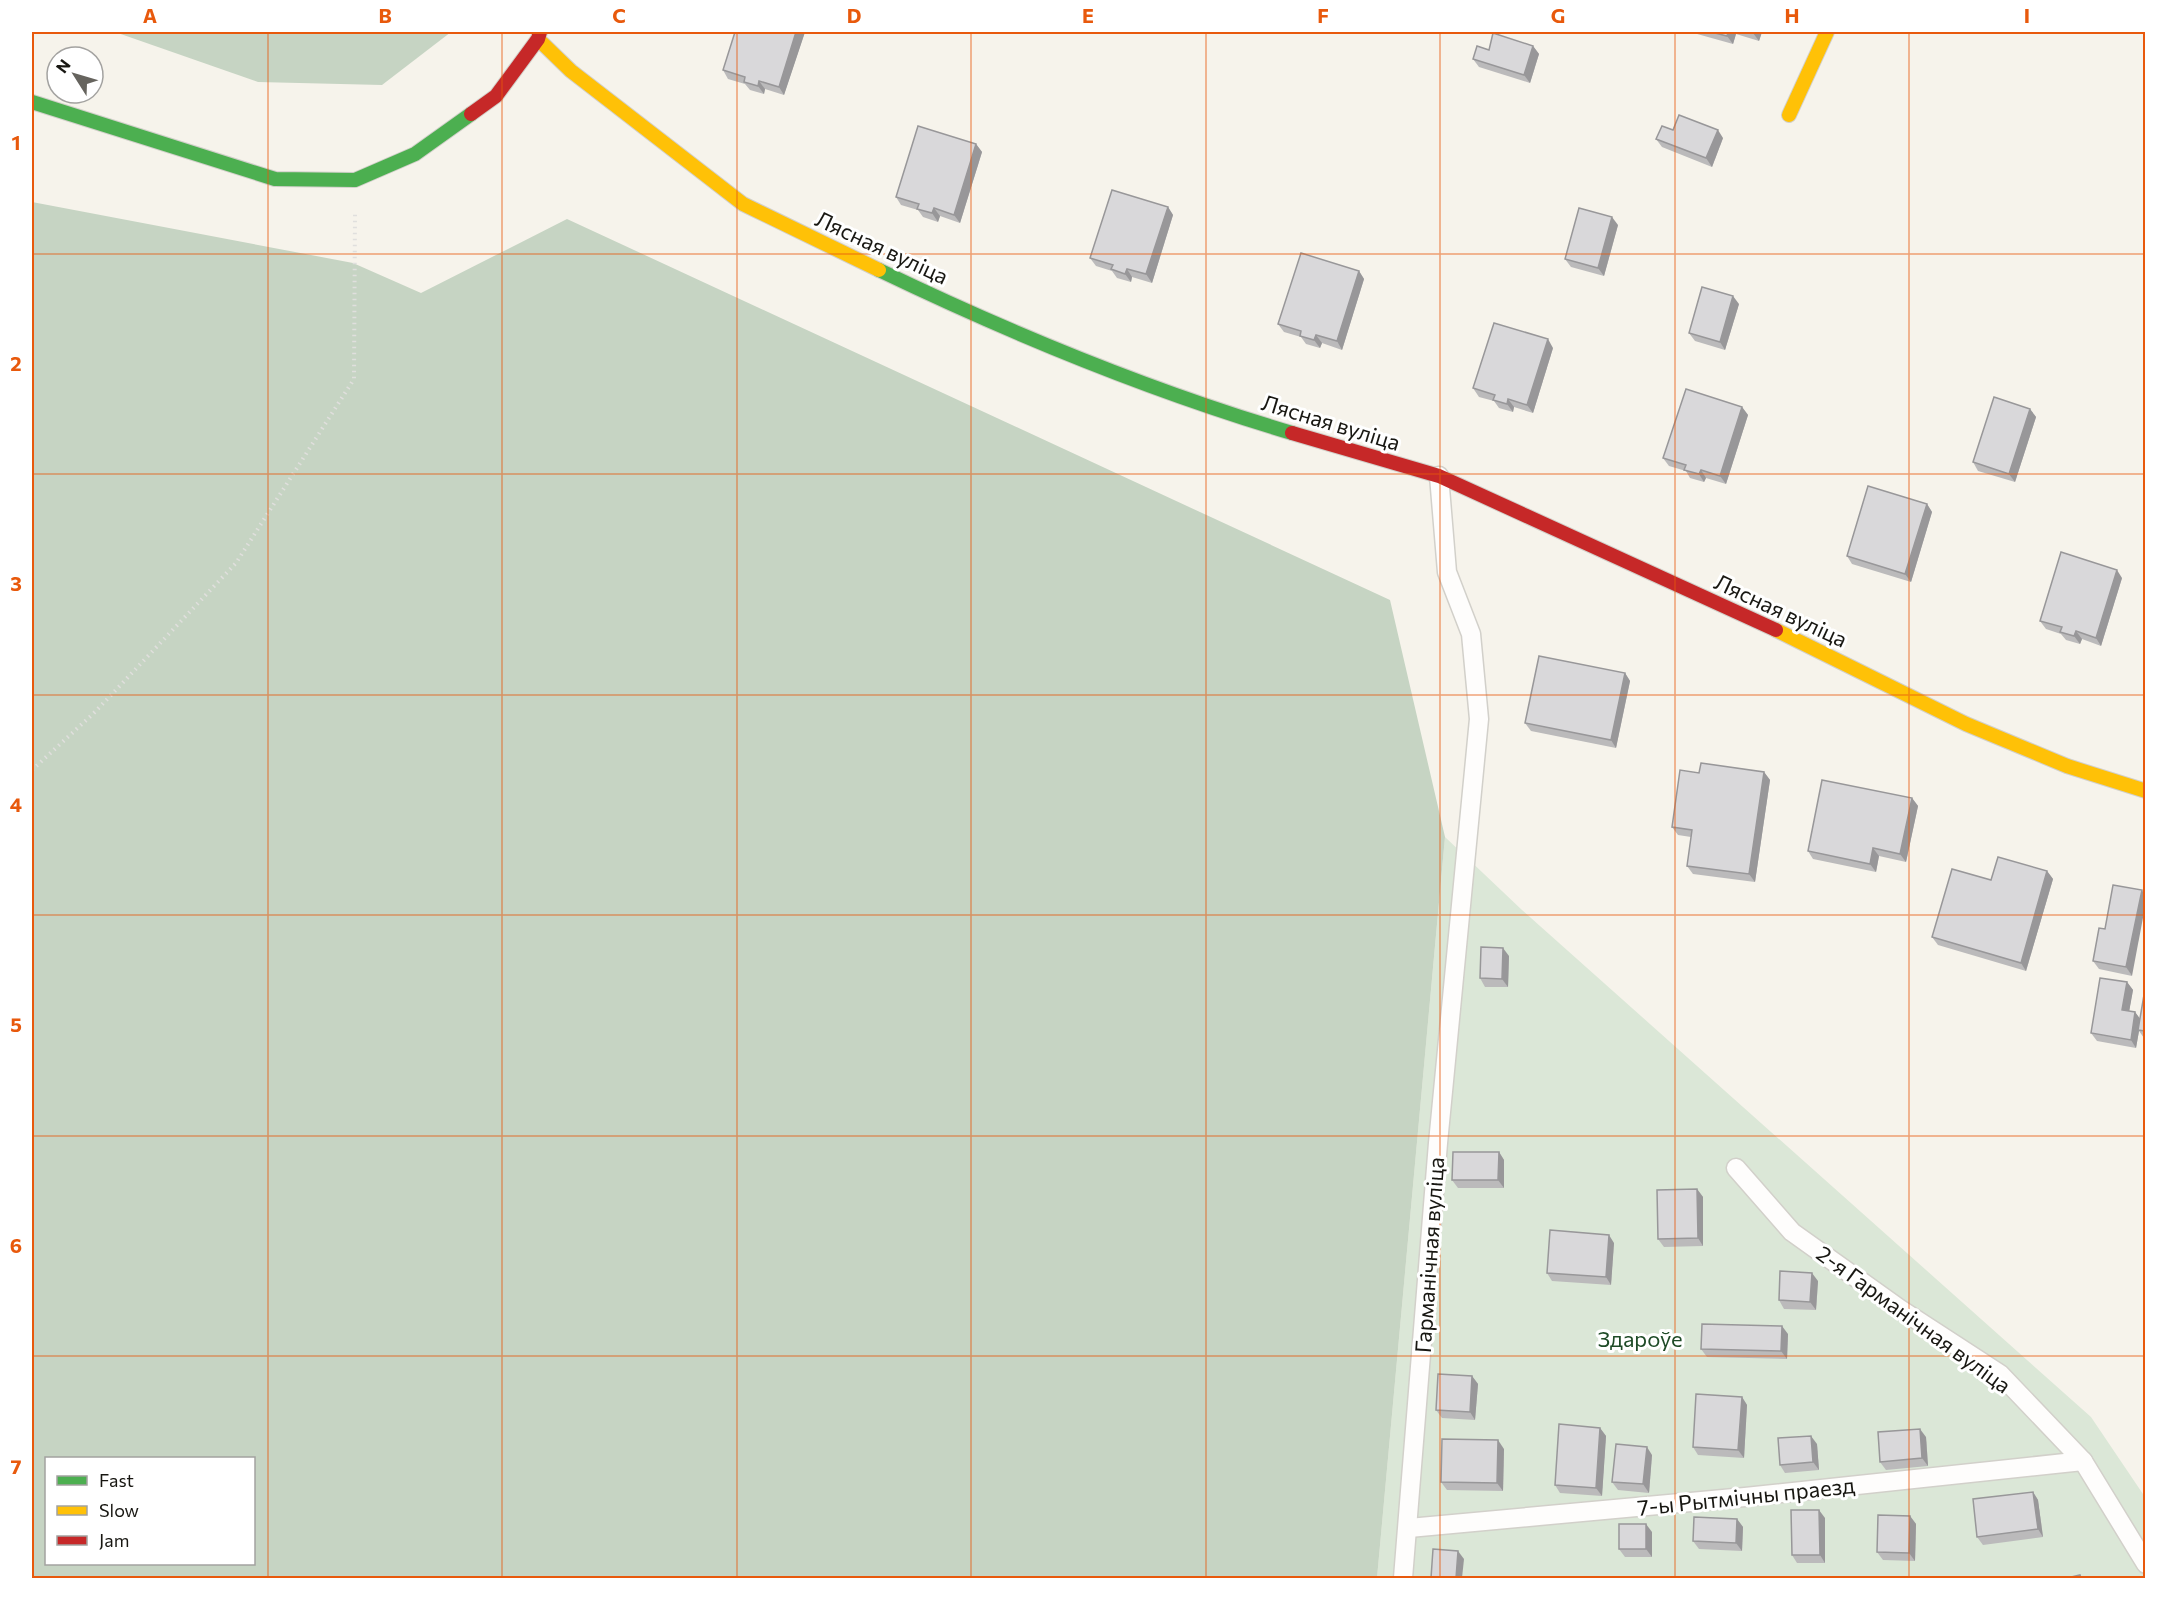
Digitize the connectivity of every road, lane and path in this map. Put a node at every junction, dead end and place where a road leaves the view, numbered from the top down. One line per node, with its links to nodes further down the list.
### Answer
1 (1827, 32): 4 (street)
2 (539, 35): 5 (street); 6 (street, Лясная вуліца)
3 (32, 102): 5 (street)
4 (1789, 115)
5 (355, 180): 7 (path)
6 (1439, 476): 8 (street, Лясная вуліца); 11 (lane, Гарманічная вуліца)
7 (32, 770)
8 (2145, 791)
9 (1736, 1168): 10 (lane, 2-я Гарманічная вуліца)
10 (2083, 1461): 11 (lane, 7-ы Рытмічны праезд); 12 (lane, 2-я Гарманічная вуліца)
11 (1409, 1528): 13 (lane, Гарманічная вуліца)
12 (2145, 1564)
13 (1403, 1578)

